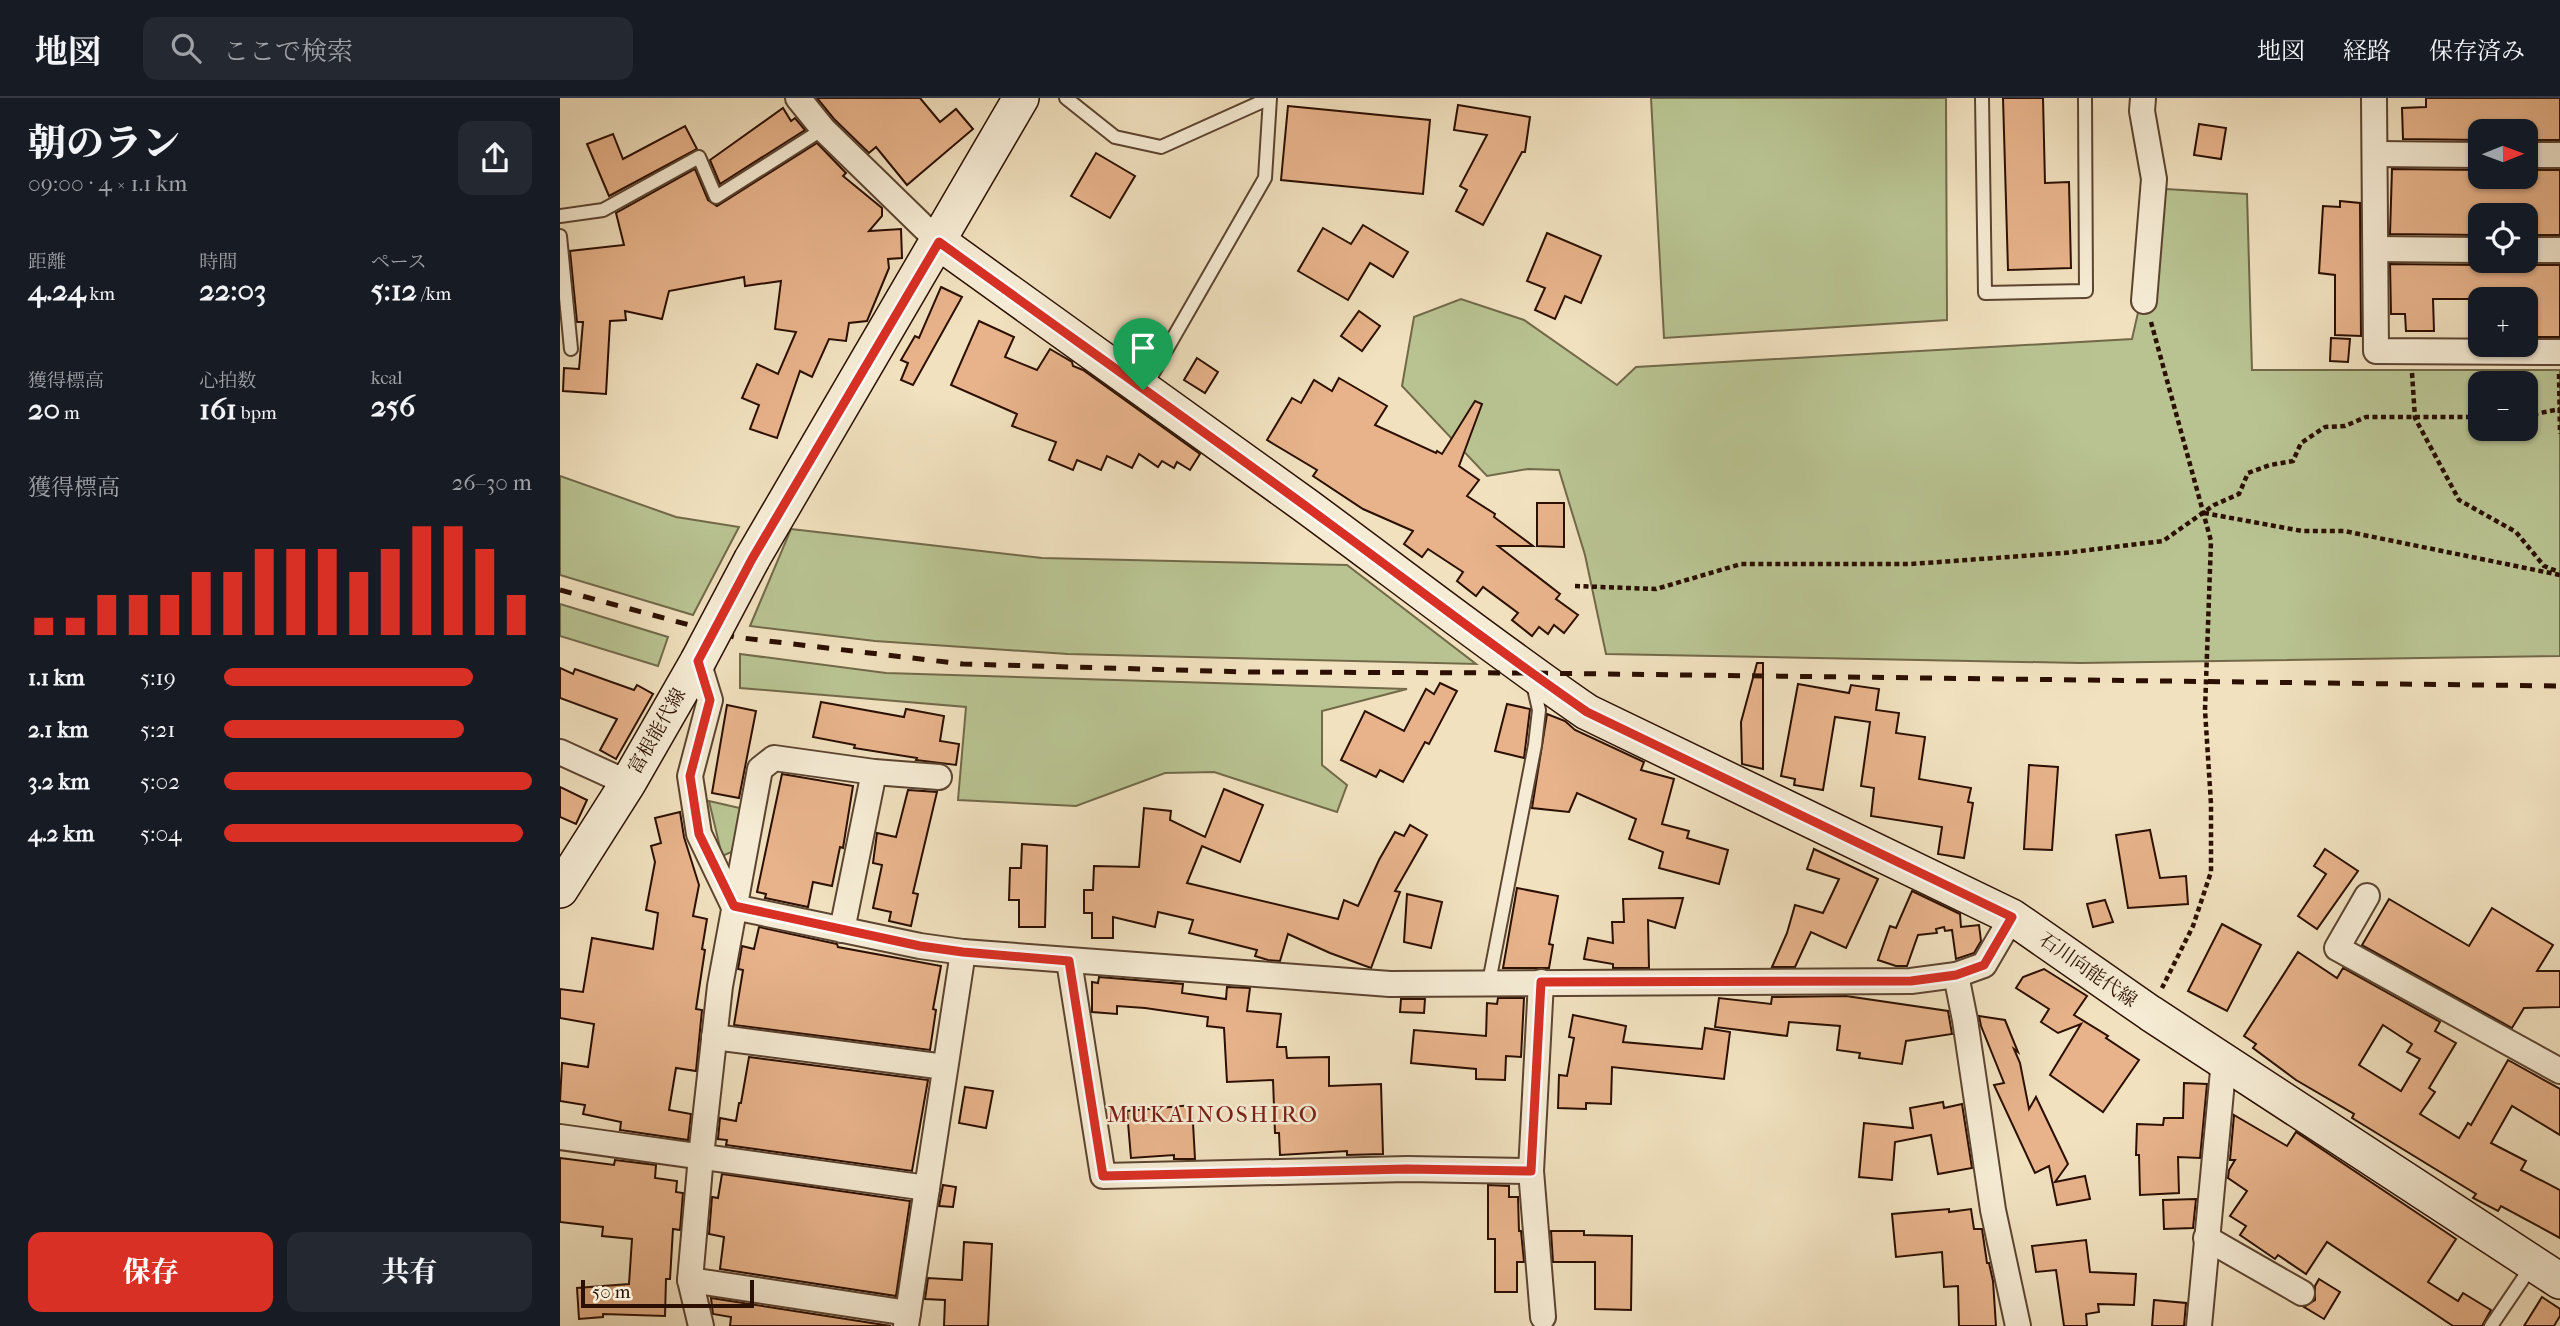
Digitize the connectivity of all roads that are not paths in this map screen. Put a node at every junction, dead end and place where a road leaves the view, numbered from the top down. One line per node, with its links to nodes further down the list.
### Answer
1 (798, 98): 9 (street)
2 (1021, 98): 16 (main road)
3 (1066, 98): 4 (lane)
4 (1270, 98): 24 (lane)
5 (1982, 98): 6 (lane)
6 (2085, 98)
7 (2144, 98): 21 (street)
8 (2374, 98): 10 (street)
9 (823, 129): 14 (lane); 16 (street)
10 (2375, 154): 11 (street); 17 (street)
11 (2468, 155)
12 (2538, 155): 13 (street)
13 (2560, 155)
14 (560, 216)
15 (560, 236): 22 (lane)
16 (939, 242): 24 (main road, 石川向能代線); 25 (main road, 富根能代線, bridge)
17 (2376, 249): 18 (street); 23 (street)
18 (2468, 250)
19 (2538, 250): 20 (street)
20 (2560, 250)
21 (2144, 301)
22 (571, 349)
23 (2560, 352)
24 (1143, 390): 26 (main road, 石川向能代線)
25 (698, 661): 30 (main road, 富根能代線); 33 (street)
26 (1530, 673): 34 (main road, 石川向能代線); 39 (lane)
27 (560, 752): 30 (street)
28 (874, 772): 29 (street); 33 (street); 35 (street)
29 (939, 777)
30 (628, 783): 31 (main road, 富根能代線)
31 (560, 890)
32 (2367, 896): 44 (street)
33 (734, 906): 35 (street); 41 (street)
34 (2012, 917): 38 (street); 42 (main road, 石川向能代線)
35 (842, 930): 36 (street)
36 (963, 952): 37 (street); 43 (street)
37 (1069, 961): 39 (street); 47 (street)
38 (1956, 975): 40 (street); 56 (street)
39 (1489, 982): 40 (street)
40 (1541, 982): 47 (street)
41 (714, 1037): 43 (street); 46 (street)
42 (2224, 1060): 49 (street); 50 (main road, 石川向能代線)
43 (945, 1068): 48 (street)
44 (2560, 1071)
45 (560, 1137): 46 (street)
46 (701, 1156): 48 (street); 51 (street)
47 (1531, 1171): 53 (street)
48 (928, 1188): 54 (street)
49 (2206, 1238): 52 (street); 57 (street)
50 (2547, 1273): 58 (lane)
51 (690, 1280): 54 (street); 55 (street)
52 (2302, 1293)
53 (1543, 1317)
54 (907, 1320)
55 (701, 1326)
56 (2018, 1326)
57 (2199, 1326)
58 (2491, 1326)

